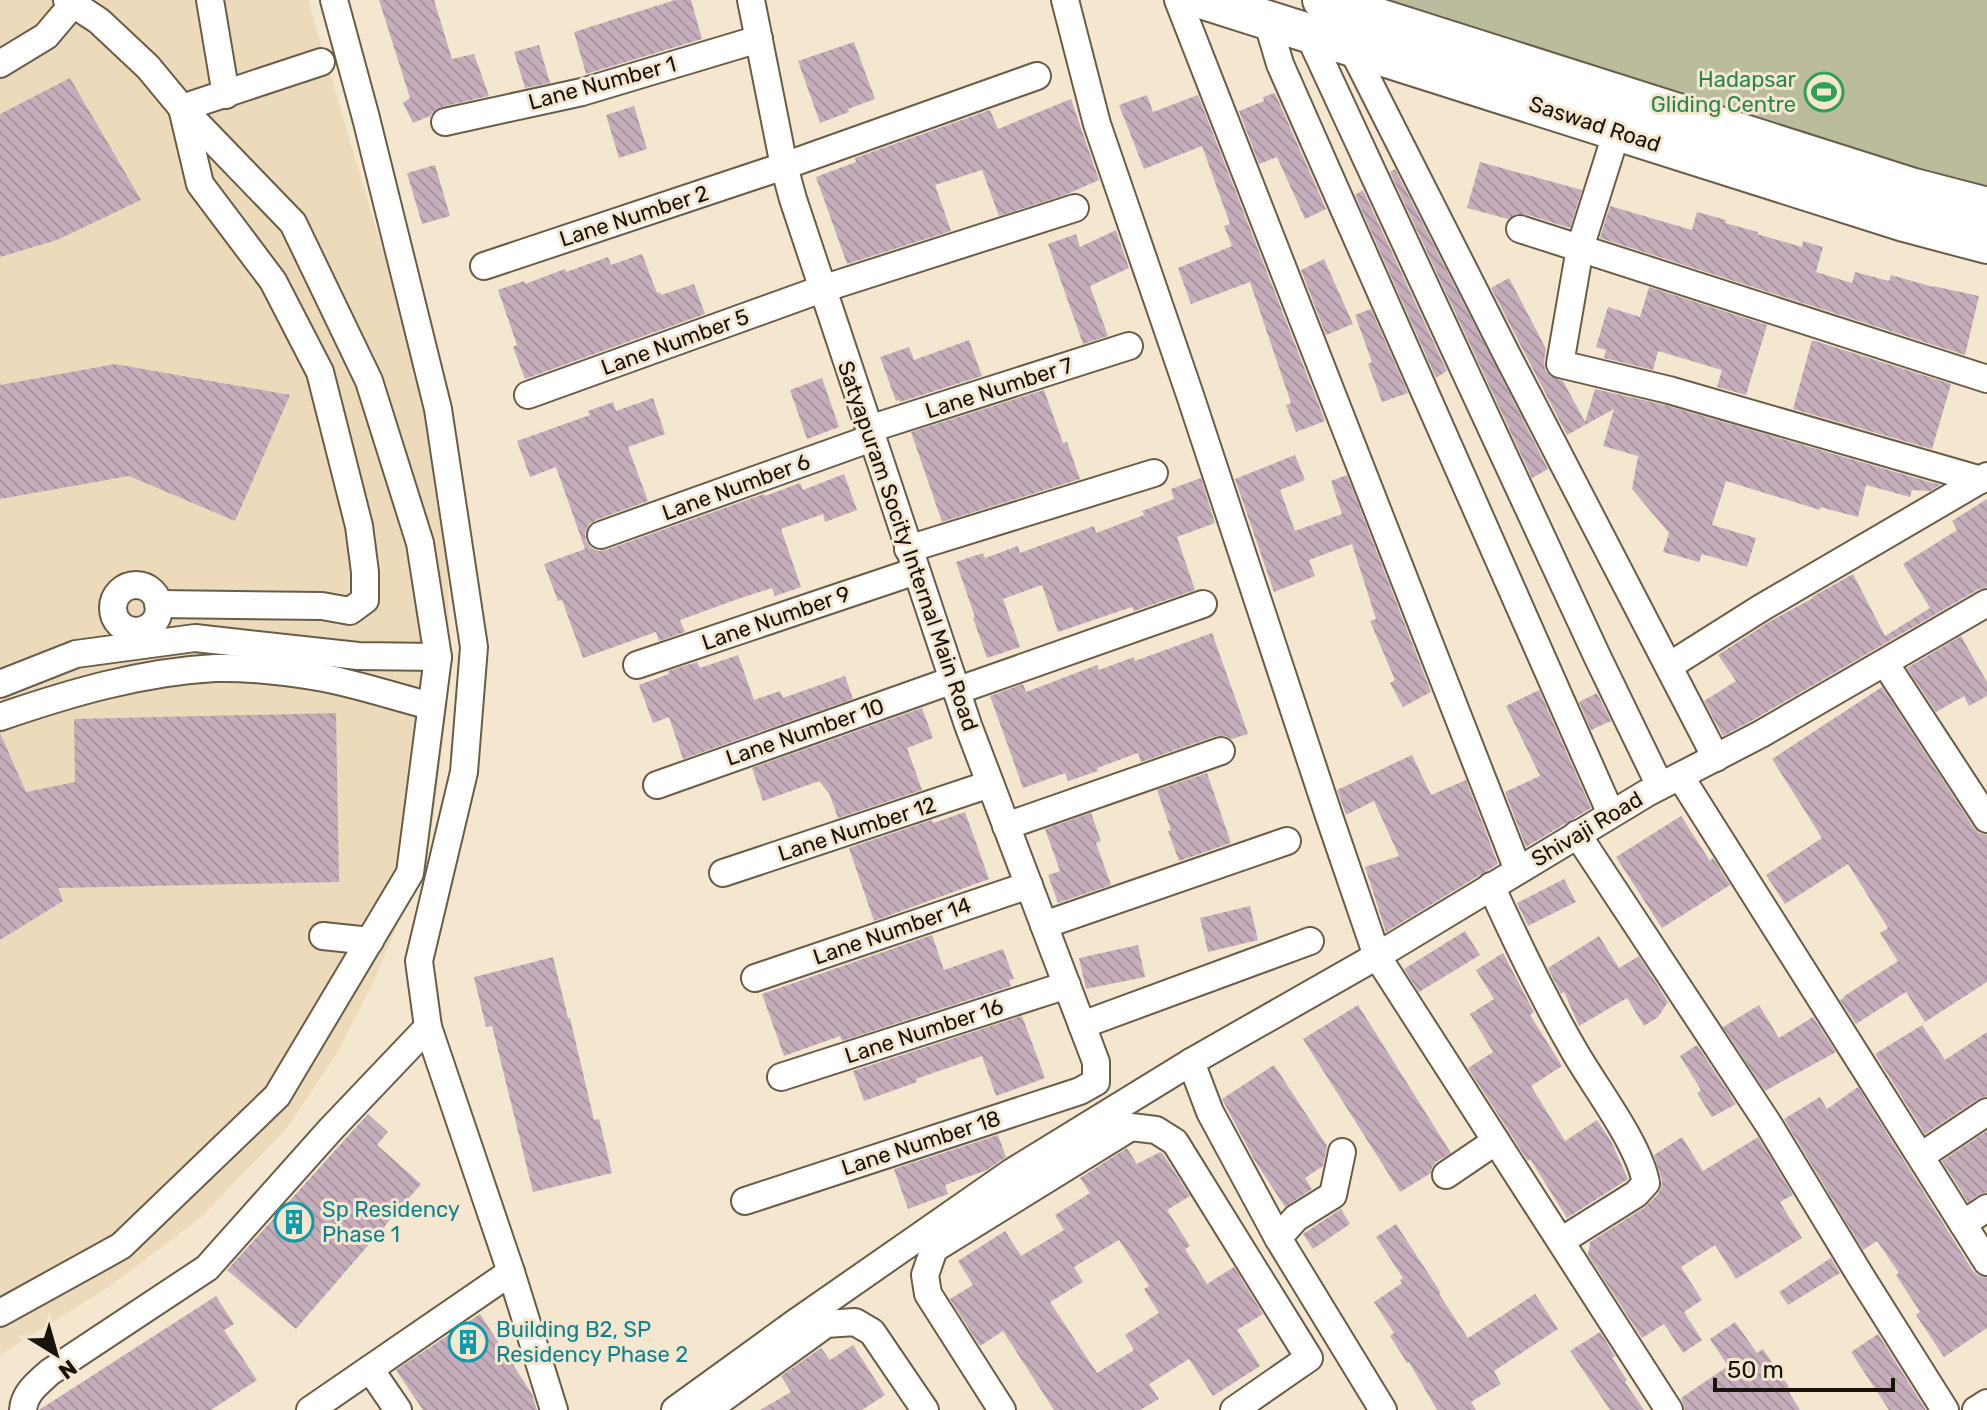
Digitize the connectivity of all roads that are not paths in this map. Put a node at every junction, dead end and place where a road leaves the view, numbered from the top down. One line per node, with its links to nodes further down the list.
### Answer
1 (210, 0): 15 (street)
2 (334, 0): 69 (street)
3 (751, 0): 10 (street, Satyapuram Socity Internal Main Road)
4 (1065, 0): 65 (street)
5 (1178, 0): 57 (street)
6 (1204, 0): 9 (highway, Saswad Road)
7 (70, 2): 13 (street); 16 (street)
8 (1315, 17): 9 (highway, Saswad Road); 11 (highway, Saswad Road); 20 (highway, Saswad Road); 49 (street)
9 (1267, 20): 52 (street)
10 (759, 39): 17 (street, Lane Number 1); 19 (street, Satyapuram Socity Internal Main Road)
11 (1351, 47): 18 (highway, Saswad Road); 42 (street)
12 (321, 62): 15 (street)
13 (0, 64)
14 (1037, 76): 19 (street, Lane Number 2)
15 (226, 95): 16 (street)
16 (182, 108): 36 (street); 39 (street)
17 (445, 122)
18 (1617, 131): 23 (highway, Saswad Road); 24 (street)
19 (784, 166): 25 (street, Lane Number 2); 26 (street, Satyapuram Socity Internal Main Road)
20 (1987, 207)
21 (1075, 208): 26 (street, Lane Number 5)
22 (1520, 229): 24 (street)
23 (1987, 244)
24 (1580, 248): 28 (street); 32 (street)
25 (484, 266)
26 (822, 289): 29 (street, Lane Number 5); 30 (street, Satyapuram Socity Internal Main Road)
27 (1129, 346): 30 (street, Lane Number 7)
28 (1987, 379)
29 (528, 395)
30 (870, 434): 33 (street, Lane Number 6); 34 (street, Satyapuram Socity Internal Main Road)
31 (1154, 473): 34 (street, Lane Number 9)
32 (1984, 478): 42 (street)
33 (601, 535)
34 (912, 560): 41 (street, Lane Number 9); 44 (street, Satyapuram Socity Internal Main Road)
35 (1987, 603): 40 (street, Shivaji Road)
36 (158, 604): 38 (street); 38 (street)
37 (1203, 604): 44 (street, Lane Number 10)
38 (140, 638): 39 (street); 43 (street)
39 (438, 657): 45 (street)
40 (1885, 663): 48 (street, Shivaji Road); 53 (street)
41 (637, 665)
42 (1669, 666): 48 (street)
43 (0, 684)
44 (954, 686): 50 (street, Satyapuram Socity Internal Main Road); 51 (street, Lane Number 10)
45 (431, 706): 46 (street); 63 (street)
46 (0, 717)
47 (1221, 751): 54 (street)
48 (1716, 758): 49 (street, Shivaji Road)
49 (1670, 781): 52 (street, Shivaji Road); 76 (street)
50 (990, 784): 54 (street, Satyapuram Socity Internal Main Road); 58 (street, Lane Number 12)
51 (657, 785)
52 (1611, 814): 55 (street, Shivaji Road)
53 (1987, 819)
54 (1006, 826): 59 (street, Satyapuram Socity Internal Main Road)
55 (1577, 834): 57 (street, Shivaji Road); 99 (street)
56 (1287, 841): 61 (street)
57 (1518, 870): 60 (street, Shivaji Road)
58 (723, 873)
59 (1029, 885): 61 (street, Satyapuram Socity Internal Main Road); 66 (street, Lane Number 14)
60 (1491, 886): 65 (street, Shivaji Road); 82 (street)
61 (1044, 925): 67 (street, Satyapuram Socity Internal Main Road)
62 (323, 936): 63 (street)
63 (370, 941): 85 (street)
64 (1310, 941): 68 (street)
65 (1377, 956): 70 (street, Shivaji Road); 74 (street)
66 (755, 978)
67 (1067, 985): 68 (street, Satyapuram Socity Internal Main Road); 71 (street, Lane Number 16)
68 (1082, 1025): 72 (street, Satyapuram Socity Internal Main Road)
69 (428, 1027): 84 (street); 88 (street)
70 (1191, 1062): 81 (street); 92 (street, Shivaji Road)
71 (781, 1077)
72 (1096, 1082): 78 (street, Lane Number 18)
73 (1987, 1112): 76 (street)
74 (1496, 1141): 77 (street); 82 (street)
75 (1342, 1152): 81 (street)
76 (1921, 1156): 80 (street)
77 (1446, 1175)
78 (745, 1201)
79 (1987, 1208): 80 (street)
80 (1963, 1224): 83 (street)
81 (1278, 1238): 97 (street)
82 (1561, 1241): 98 (street)
83 (1987, 1262)
84 (511, 1272): 86 (street); 91 (street)
85 (0, 1313)
86 (370, 1369): 89 (street); 90 (street)
87 (1987, 1403): 100 (street)
88 (23, 1410)
89 (310, 1410)
90 (398, 1410)
91 (554, 1410)
92 (675, 1410)
93 (707, 1410): 94 (street)
94 (925, 1410)
95 (1002, 1410): 96 (street)
96 (1234, 1410)
97 (1383, 1410)
98 (1669, 1410)
99 (1945, 1410)
100 (1976, 1410)

